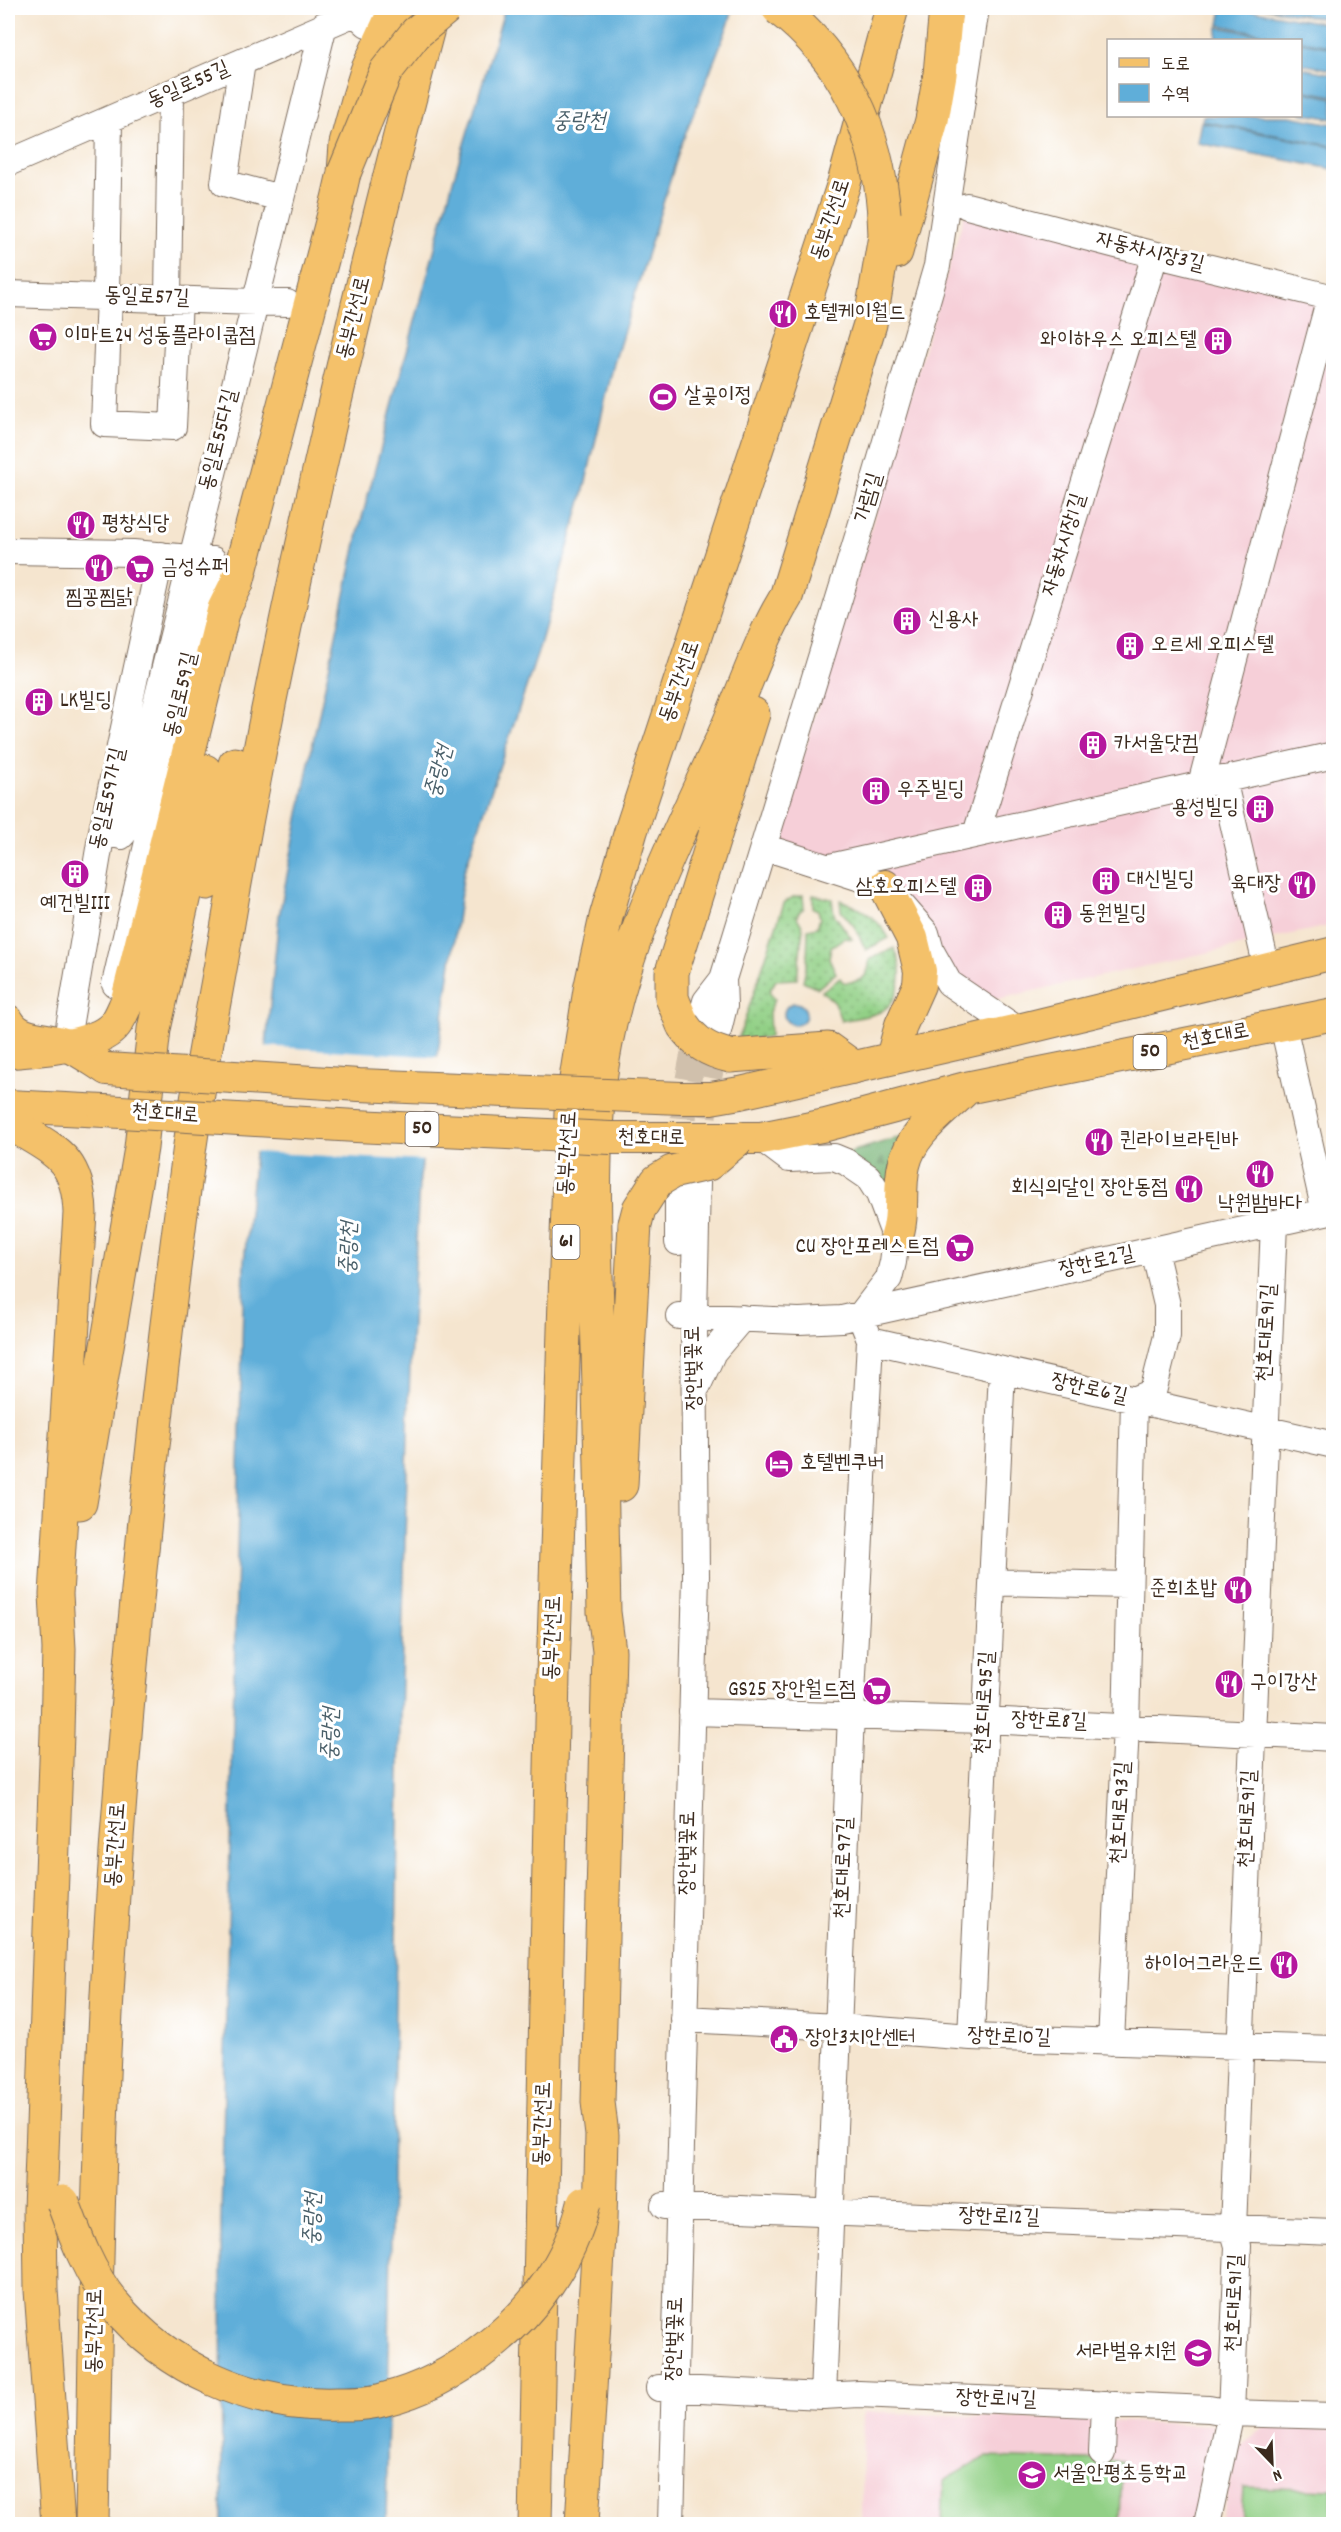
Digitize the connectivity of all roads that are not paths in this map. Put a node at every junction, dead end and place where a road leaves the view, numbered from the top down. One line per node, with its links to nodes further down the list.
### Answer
1 (396, 8): 14 (highway)
2 (433, 8): 30 (highway, 동부간선로)
3 (446, 8): 14 (highway, bridge)
4 (778, 8): 24 (highway, bridge)
5 (892, 8): 102 (highway, 동부간선로 / 61)
6 (946, 8): 24 (highway)
7 (976, 8): 35 (street, 가람길)
8 (369, 16): 9 (street, 동일로55길)
9 (324, 25): 10 (street, 동일로55길); 15 (street, 동일로55다길)
10 (242, 62): 11 (street, 동일로55길); 15 (street)
11 (171, 94): 12 (street, 동일로55길); 21 (street)
12 (109, 121): 13 (street, 동일로55길); 19 (street)
13 (8, 163)
14 (341, 186): 28 (highway)
15 (280, 198): 22 (street, 동일로55다길)
16 (967, 206): 17 (street, 자동차시장3길)
17 (1155, 255): 20 (street, 자동차시장3길); 34 (street, 자동차시장1길)
18 (8, 294): 19 (street, 동일로57길)
19 (107, 296): 21 (street, 동일로57길); 21 (street)
20 (1332, 298): 32 (street)
21 (173, 299): 22 (street, 동일로57길)
22 (254, 301): 23 (street, 동일로57길); 27 (street, 동일로55다길)
23 (287, 303)
24 (870, 324): 29 (highway)
25 (8, 552): 26 (street, 동일로59길)
26 (161, 555): 27 (street, 동일로59길); 33 (street, 동일로59가길)
27 (191, 556): 33 (street, 동일로55다길); 44 (street, 동일로59길)
28 (237, 583): 44 (highway); 53 (highway)
29 (786, 597): 45 (highway); 75 (highway)
30 (286, 612): 53 (highway); 101 (highway, 동부간선로)
31 (1334, 755): 32 (street)
32 (1212, 782): 34 (street); 39 (street)
33 (102, 831): 46 (street, 동일로59가길)
34 (976, 834): 36 (street)
35 (764, 847): 36 (street); 45 (street, 가람길)
36 (830, 867): 37 (street)
37 (885, 886): 43 (street); 49 (main road)
38 (1334, 953): 39 (main road, 천호대로 / 50)
39 (1267, 969): 43 (main road, 천호대로 / 50)
40 (1334, 1014): 42 (main road, 천호대로 / 50)
41 (8, 1021): 46 (main road)
42 (1282, 1025): 52 (main road, 천호대로 / 50); 59 (street)
43 (1018, 1030): 49 (main road, 천호대로 / 50)
44 (107, 1031): 46 (highway)
45 (708, 1034): 50 (highway)
46 (66, 1045): 47 (highway); 51 (main road)
47 (8, 1052)
48 (8, 1057): 51 (main road, 천호대로 / 50)
49 (892, 1058): 50 (main road, 천호대로 / 50)
50 (853, 1067): 51 (main road, 천호대로 / 50, bridge)
51 (107, 1069)
52 (966, 1089): 56 (main road, 천호대로 / 50); 61 (main road)
53 (146, 1101): 74 (highway)
54 (8, 1106): 56 (main road, 천호대로 / 50, bridge)
55 (8, 1122): 57 (highway)
56 (750, 1138): 61 (street); 75 (highway, bridge)
57 (23, 1141): 74 (highway)
58 (687, 1185): 63 (street, 장안벚꽃로)
59 (1329, 1211): 60 (street, 장한로2길)
60 (1274, 1223): 62 (street, 장한로2길); 70 (street, 천호대로91길)
61 (896, 1239): 64 (street)
62 (1154, 1250): 64 (street, 장한로2길); 69 (street)
63 (687, 1316): 65 (street); 68 (street, 장안벚꽃로); 90 (street, 장안벚꽃로)
64 (860, 1316): 65 (street); 66 (street)
65 (742, 1318): 68 (street)
66 (870, 1340): 67 (street, 장한로6길); 77 (street, 천호대로97길)
67 (1002, 1370): 69 (street, 장한로6길); 72 (street, 천호대로95길)
68 (695, 1392): 76 (street, 장안벚꽃로)
69 (1134, 1400): 70 (street, 장한로6길); 73 (street, 천호대로93길)
70 (1264, 1429): 71 (street, 장한로6길); 80 (street, 천호대로91길)
71 (1334, 1445)
72 (994, 1582): 73 (street); 78 (street, 천호대로95길)
73 (1129, 1585): 79 (street, 천호대로93길)
74 (58, 1649): 88 (highway)
75 (609, 1651): 89 (highway)
76 (692, 1712): 77 (street, 장한로8길); 82 (street, 장안벚꽃로)
77 (851, 1714): 78 (street, 장한로8길); 83 (street, 천호대로97길)
78 (985, 1720): 79 (street, 장한로8길); 84 (street, 천호대로95길)
79 (1126, 1726): 80 (street, 장한로8길); 85 (street, 천호대로93길)
80 (1252, 1734): 81 (street, 장한로8길); 86 (street, 천호대로91길)
81 (1334, 1738)
82 (684, 2019): 83 (street, 장한로10길); 90 (street, 장안벚꽃로)
83 (838, 2027): 84 (street, 장한로10길); 91 (street, 천호대로97길)
84 (971, 2037): 85 (street, 장한로10길)
85 (1111, 2042): 86 (street, 장한로10길)
86 (1241, 2047): 87 (street, 장한로10길); 92 (street, 천호대로91길)
87 (1334, 2049)
88 (45, 2092): 89 (highway, bridge); 100 (highway)
89 (598, 2102): 103 (highway)
90 (672, 2207): 91 (street, 장한로12길); 94 (street, 장안벚꽃로)
91 (832, 2211): 92 (street, 장한로12길); 95 (street, 천호대로97길)
92 (1233, 2228): 93 (street, 장한로12길); 97 (street, 천호대로91길)
93 (1334, 2232)
94 (667, 2388): 95 (street, 장한로14길); 104 (street, 장안벚꽃로); 105 (street, 장안벚꽃로)
95 (823, 2396): 96 (street, 장한로14길)
96 (1104, 2404): 97 (street, 장한로14길); 99 (street)
97 (1231, 2413): 98 (street, 장한로14길); 106 (street, 천호대로91길)
98 (1334, 2416)
99 (1102, 2454)
100 (58, 2524)
101 (92, 2524)
102 (535, 2524)
103 (582, 2524)
104 (655, 2524)
105 (671, 2524)
106 (1207, 2524)

